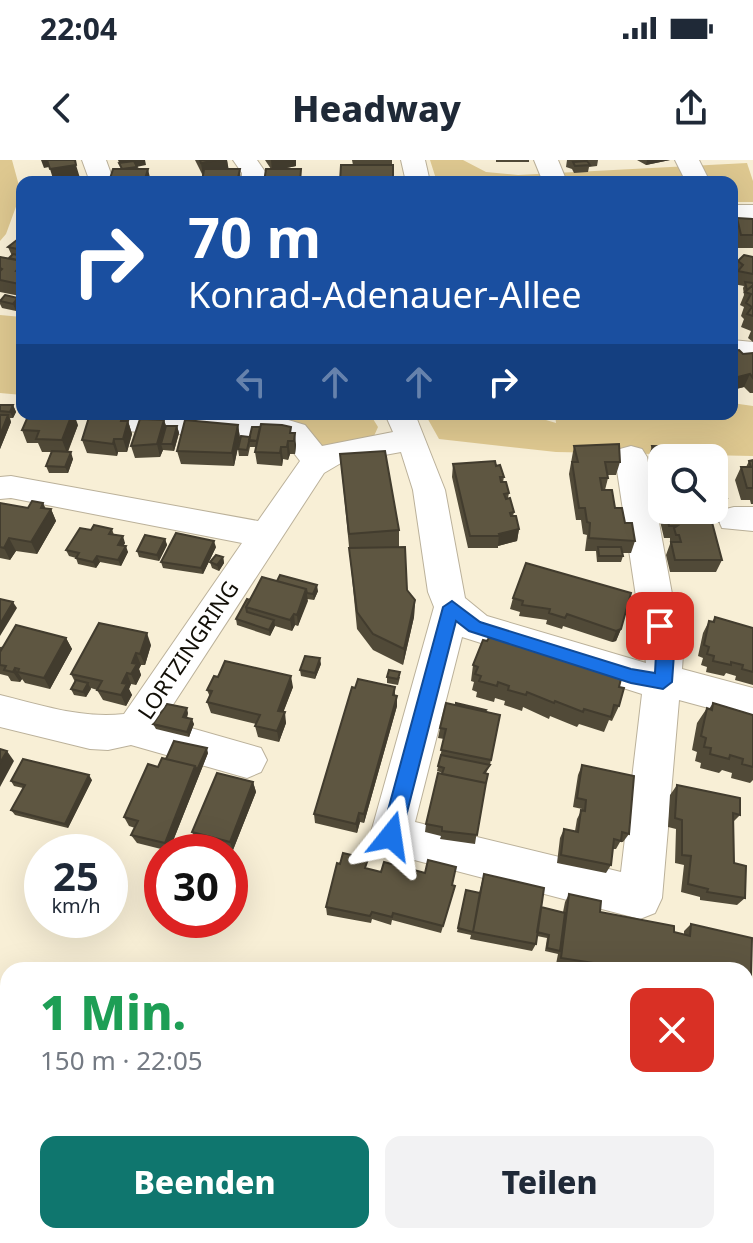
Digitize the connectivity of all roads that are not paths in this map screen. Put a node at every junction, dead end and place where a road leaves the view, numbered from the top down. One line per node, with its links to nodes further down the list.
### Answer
1 (103, 420): 4 (street)
2 (406, 426): 4 (street); 7 (street)
3 (631, 457): 8 (street)
4 (317, 461): 6 (street, LORTZINGRING)
5 (0, 488): 6 (street)
6 (264, 535): 11 (street, LORTZINGRING)
7 (452, 607): 8 (street); 8 (street)
8 (663, 682): 9 (street)
9 (753, 704)
10 (0, 711): 11 (street, LORTZINGRING)
11 (132, 729): 12 (street)
12 (247, 760)

